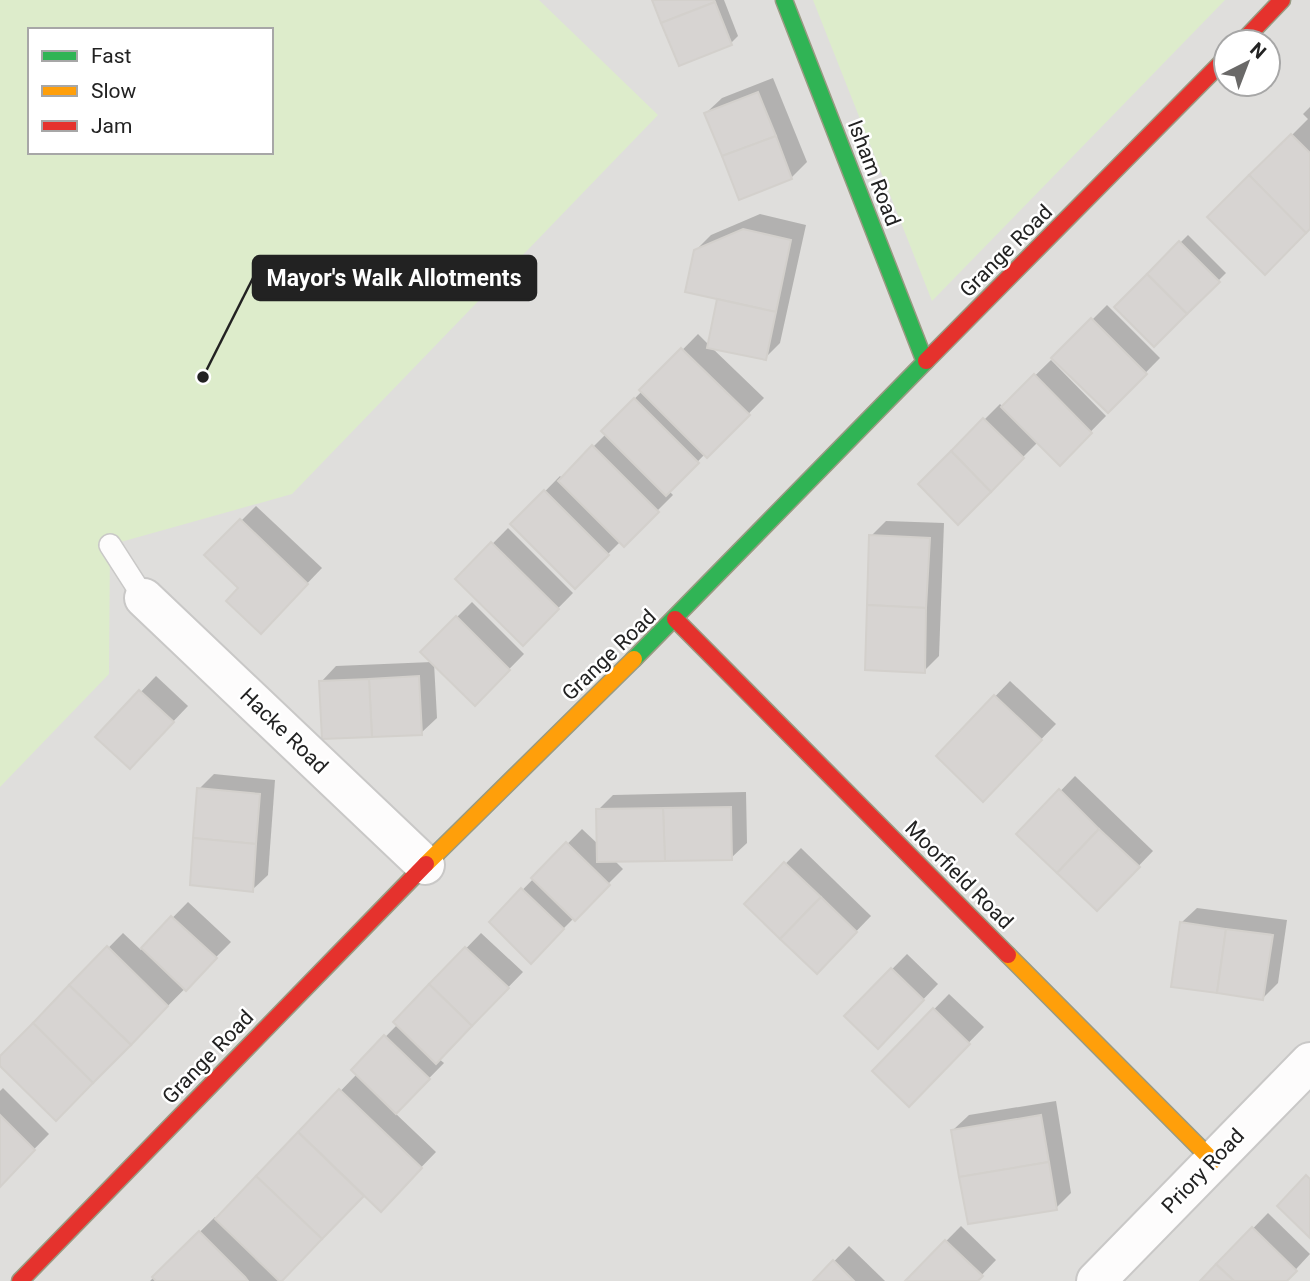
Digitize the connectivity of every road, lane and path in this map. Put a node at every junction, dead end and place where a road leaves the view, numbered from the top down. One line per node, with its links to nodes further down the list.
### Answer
1 (784, 0): 5 (street, Isham Road)
2 (1282, 0): 3 (street)
3 (1255, 28)
4 (1212, 72): 5 (street, Grange Road)
5 (925, 362): 8 (street, Grange Road)
6 (110, 545): 7 (lane)
7 (144, 598): 9 (street, Hacke Road)
8 (675, 619): 9 (street, Grange Road); 11 (street, Moorfield Road)
9 (425, 865): 12 (street, Grange Road)
10 (1310, 1062): 11 (street, Priory Road)
11 (1213, 1161): 13 (street, Priory Road)
12 (20, 1281)
13 (1096, 1281)

